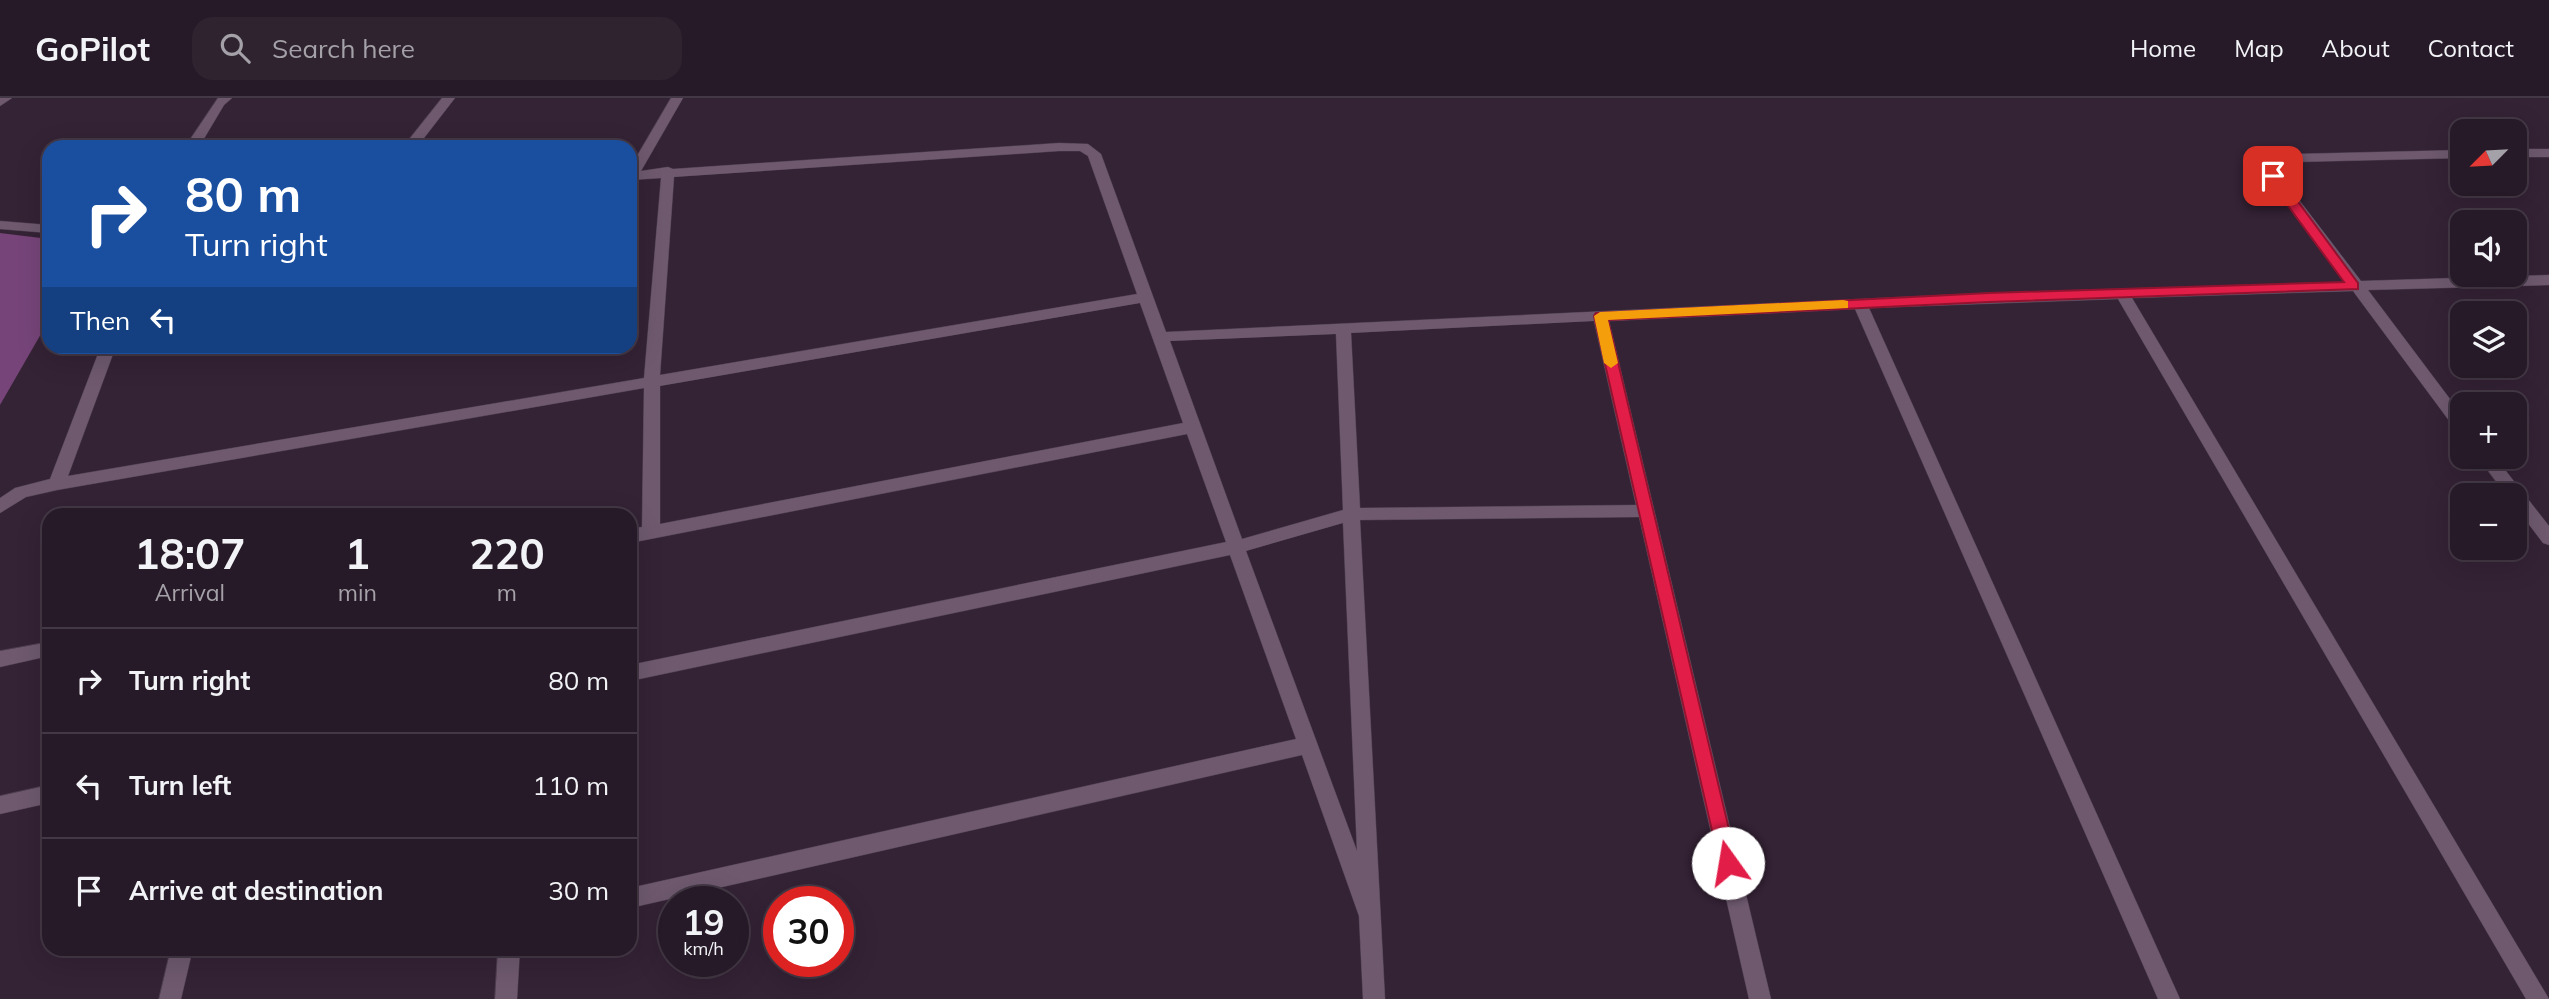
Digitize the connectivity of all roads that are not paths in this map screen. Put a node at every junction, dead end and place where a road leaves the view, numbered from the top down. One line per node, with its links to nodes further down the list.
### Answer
1 (6, 98): 5 (street)
2 (226, 98): 6 (street)
3 (449, 98): 7 (street)
4 (677, 98): 11 (street)
5 (0, 102)
6 (196, 140)
7 (416, 140)
8 (2527, 153): 9 (street)
9 (2549, 153)
10 (2450, 154): 17 (street)
11 (637, 166)
12 (668, 172): 13 (street); 19 (street); 25 (street)
13 (637, 175)
14 (0, 225): 15 (street)
15 (42, 228)
16 (2549, 280): 17 (street)
17 (2354, 286): 18 (street); 26 (street)
18 (2122, 293): 20 (street); 52 (street)
19 (1145, 297): 23 (street); 25 (street)
20 (1860, 304): 21 (street); 51 (street)
21 (1600, 316): 22 (street); 31 (street)
22 (1343, 328): 23 (street); 32 (street)
23 (1159, 337): 27 (street)
24 (105, 354): 29 (street)
25 (652, 381): 29 (street); 33 (street)
26 (2450, 410)
27 (1192, 427): 33 (street); 36 (street)
28 (2495, 469): 35 (street)
29 (57, 484): 30 (street)
30 (0, 507)
31 (1644, 511): 32 (street); 50 (street)
32 (1351, 514): 36 (street); 44 (street)
33 (651, 533): 34 (street)
34 (637, 536)
35 (2549, 538)
36 (1236, 547): 39 (street); 40 (street)
37 (42, 650): 38 (street)
38 (0, 659)
39 (637, 672)
40 (1308, 745): 43 (street); 44 (street)
41 (42, 795): 42 (street)
42 (0, 804)
43 (637, 896)
44 (1370, 916): 49 (street)
45 (180, 956): 47 (street)
46 (509, 956): 48 (street)
47 (170, 999)
48 (506, 999)
49 (1374, 999)
50 (1760, 999)
51 (2169, 999)
52 (2538, 999)

